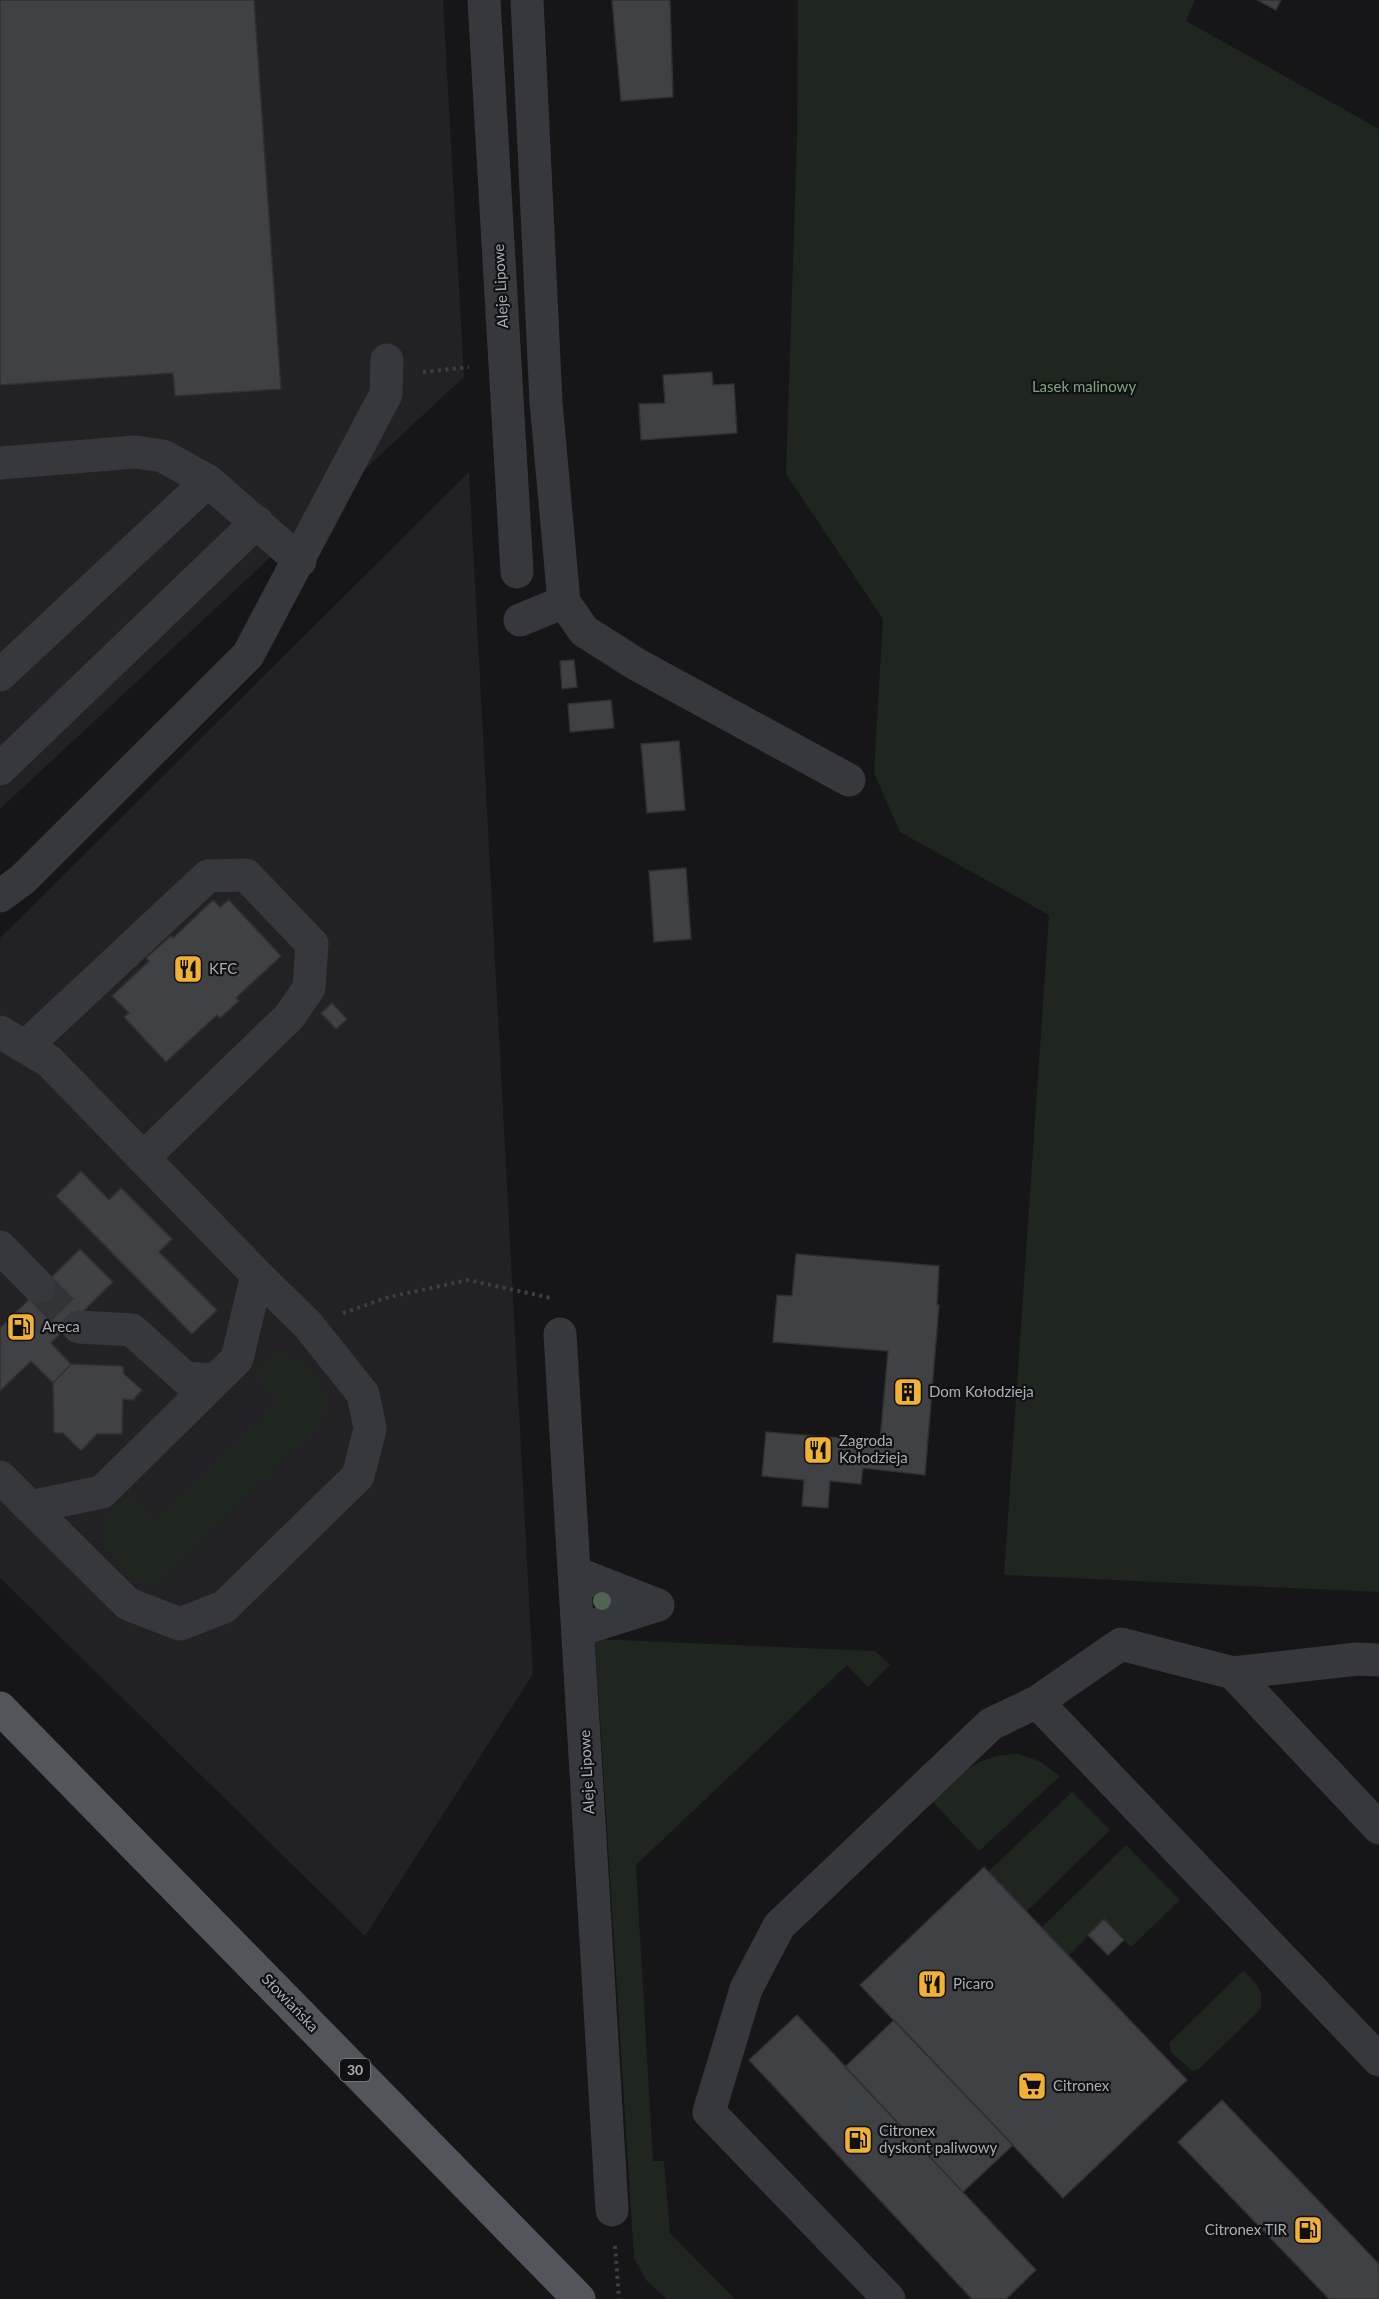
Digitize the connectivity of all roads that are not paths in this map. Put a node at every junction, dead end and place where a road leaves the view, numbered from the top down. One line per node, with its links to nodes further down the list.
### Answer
1 (484, 0): 8 (street, Aleje Lipowe)
2 (527, 0): 9 (street)
3 (387, 368): 7 (street)
4 (0, 463): 5 (street)
5 (208, 481): 6 (street); 11 (street)
6 (257, 522): 7 (street); 12 (street)
7 (300, 561): 14 (street)
8 (517, 572)
9 (564, 602): 10 (street); 13 (street)
10 (520, 620)
11 (0, 675)
12 (0, 768)
13 (849, 780)
14 (0, 896)
15 (12, 1040): 16 (street); 16 (street)
16 (143, 1158): 18 (street)
17 (0, 1247): 19 (street)
18 (256, 1275): 22 (street); 24 (street)
19 (39, 1287)
20 (78, 1327): 22 (street)
21 (560, 1334): 25 (street, Aleje Lipowe)
22 (215, 1380): 24 (street)
23 (0, 1477): 24 (street)
24 (30, 1507)
25 (576, 1573): 26 (street, Aleje Lipowe); 26 (street)
26 (579, 1630): 33 (street, Aleje Lipowe)
27 (1379, 1660): 28 (street)
28 (1233, 1673): 29 (street); 31 (street)
29 (1038, 1702): 32 (street); 35 (street)
30 (0, 1708): 34 (main road, Słowiańska / 30)
31 (1379, 1828)
32 (1379, 2060)
33 (612, 2210)
34 (579, 2299)
35 (889, 2299)

